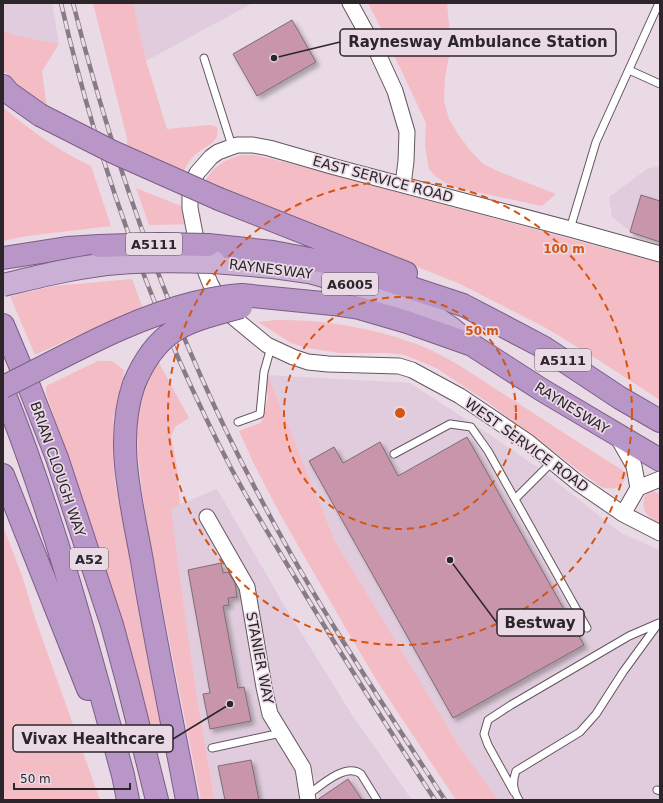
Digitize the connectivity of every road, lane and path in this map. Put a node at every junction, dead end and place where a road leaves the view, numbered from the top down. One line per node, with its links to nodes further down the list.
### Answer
1 (350, 3): 8 (street)
2 (658, 8): 4 (lane)
3 (204, 58): 7 (lane)
4 (629, 70): 5 (lane); 9 (lane)
5 (660, 84)
6 (3, 86): 15 (highway, bridge)
7 (232, 146): 8 (street, EAST SERVICE ROAD); 11 (street, EAST SERVICE ROAD)
8 (403, 185): 9 (street, EAST SERVICE ROAD)
9 (570, 229): 10 (street, EAST SERVICE ROAD)
10 (660, 254)
11 (207, 255): 12 (highway, RAYNESWAY / A5111, bridge); 13 (main road, RAYNESWAY / A6005, bridge); 15 (highway, RAYNESWAY / A5111); 17 (main road, RAYNESWAY / A6005); 18 (street, WEST SERVICE ROAD)
12 (3, 258)
13 (3, 285)
14 (247, 300): 17 (highway, A5111); 19 (highway, A5111, bridge); 43 (highway, bridge)
15 (463, 305): 21 (highway, RAYNESWAY / A5111)
16 (3, 325): 42 (highway, BRIAN CLOUGH WAY / A52)
17 (472, 345): 23 (highway, RAYNESWAY / A5111)
18 (271, 347): 22 (lane); 26 (street, WEST SERVICE ROAD)
19 (3, 386)
20 (3, 390): 38 (highway, BRIAN CLOUGH WAY / A52)
21 (660, 421)
22 (238, 422)
23 (616, 435): 25 (highway, RAYNESWAY / A5111); 29 (street)
24 (394, 454): 30 (lane)
25 (660, 460)
26 (552, 462): 30 (lane); 31 (street, WEST SERVICE ROAD)
27 (3, 475): 38 (highway)
28 (660, 479): 29 (street)
29 (638, 488): 31 (street)
30 (516, 499): 35 (lane)
31 (623, 514): 33 (street, WEST SERVICE ROAD)
32 (207, 517): 36 (street, STANIER WAY)
33 (660, 533)
34 (659, 622): 39 (lane); 39 (lane)
35 (587, 628)
36 (281, 734): 37 (lane); 40 (street, STANIER WAY)
37 (212, 748)
38 (123, 775): 41 (highway, BRIAN CLOUGH WAY / A52)
39 (514, 792): 45 (lane)
40 (308, 797): 44 (lane)
41 (128, 800)
42 (157, 800)
43 (187, 800)
44 (377, 800)
45 (519, 800)

